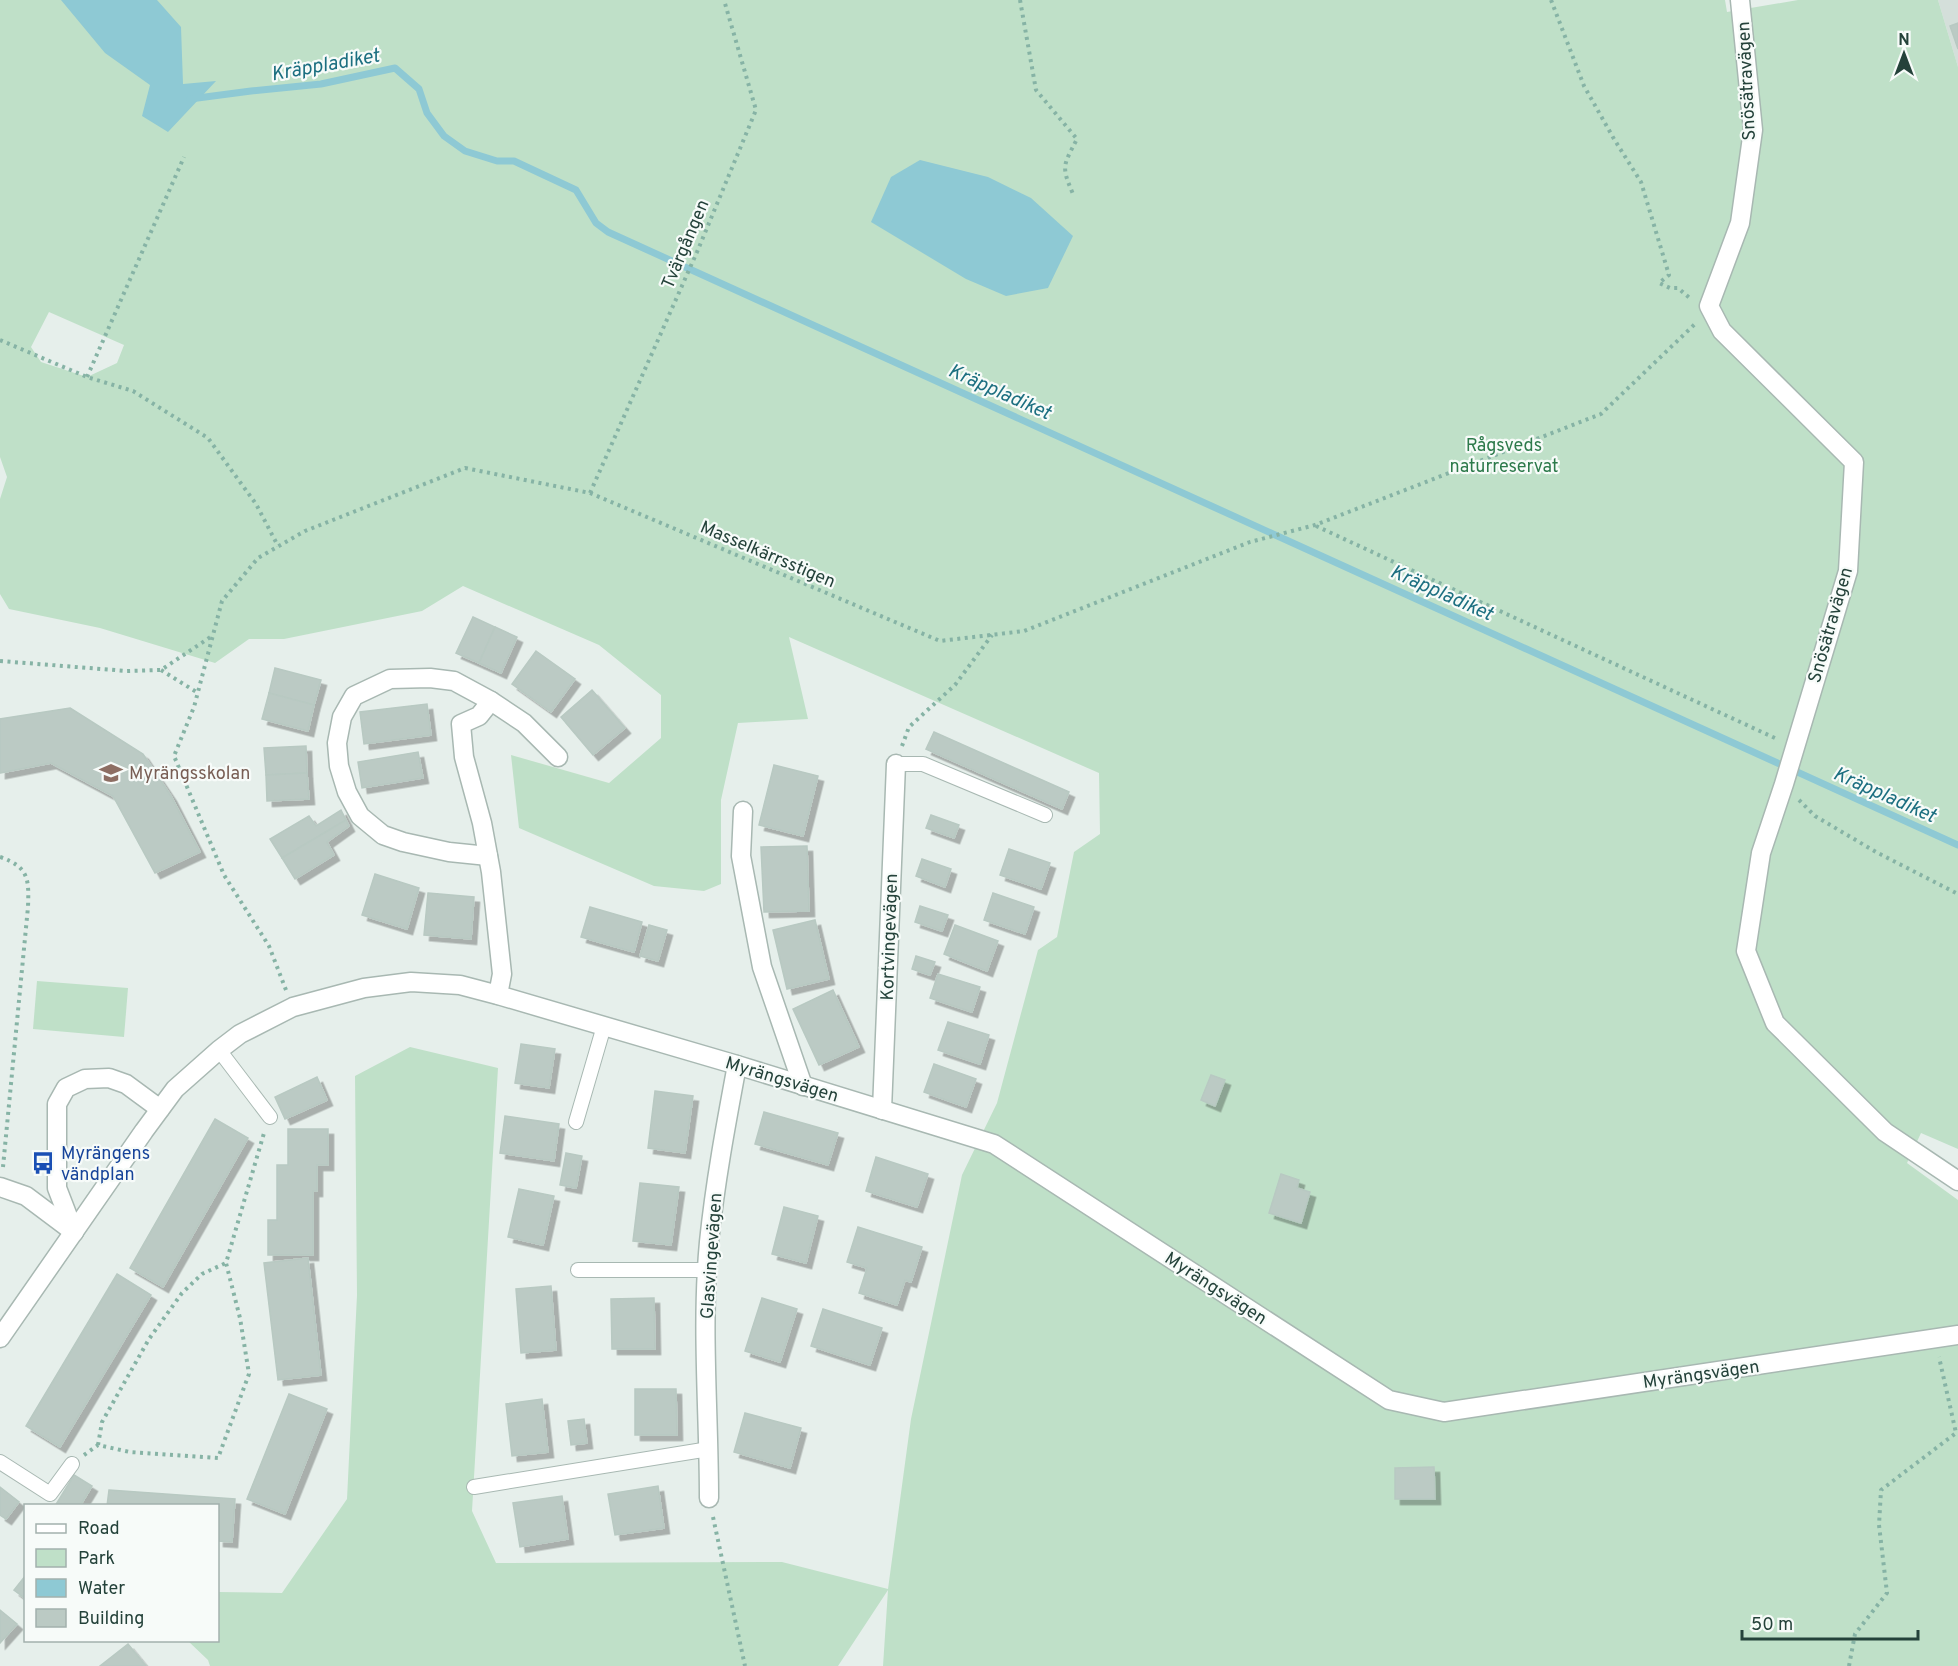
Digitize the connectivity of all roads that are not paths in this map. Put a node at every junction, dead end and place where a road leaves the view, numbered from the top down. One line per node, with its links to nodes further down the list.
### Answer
1 (1740, 0): 17 (street, Snösätravägen)
2 (491, 701): 3 (street); 7 (street); 7 (street)
3 (558, 757)
4 (896, 764): 6 (lane); 14 (street, Kortvingevägen)
5 (743, 811): 12 (street)
6 (1045, 814)
7 (488, 856): 8 (street)
8 (498, 995): 9 (street, Myrängsvägen); 10 (street, Myrängsvägen)
9 (604, 1026): 11 (street, Myrängsvägen); 16 (lane)
10 (219, 1050): 13 (street, Myrängsvägen); 15 (lane)
11 (737, 1065): 12 (street, Myrängsvägen); 21 (street, Glasvingevägen)
12 (803, 1086): 14 (street, Myrängsvägen)
13 (160, 1109): 19 (street, Myrängsvägen); 19 (street)
14 (882, 1110): 22 (street, Myrängsvägen)
15 (270, 1117)
16 (576, 1122)
17 (1958, 1181)
18 (1, 1187): 19 (street)
19 (74, 1232): 23 (street, Myrängsvägen)
20 (578, 1270): 21 (lane)
21 (707, 1270): 24 (street, Glasvingevägen)
22 (1958, 1335)
23 (0, 1338)
24 (709, 1449): 27 (lane); 28 (street, Glasvingevägen)
25 (0, 1462): 26 (lane)
26 (72, 1464)
27 (474, 1486)
28 (709, 1498)

